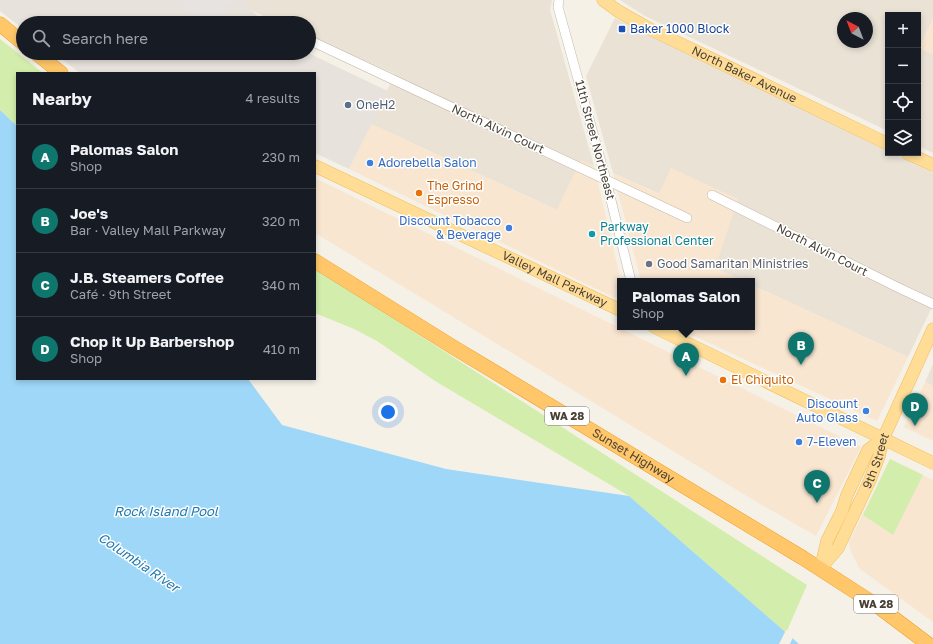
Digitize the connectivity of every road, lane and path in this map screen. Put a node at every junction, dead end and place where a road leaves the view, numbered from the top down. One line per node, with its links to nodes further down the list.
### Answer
1 (559, 0): 12 (street, 11th Street Northeast)
2 (603, 0): 8 (main road, North Baker Avenue)
3 (0, 24): 4 (highway)
4 (16, 37)
5 (316, 43): 12 (street, North Alvin Court)
6 (45, 60): 7 (highway)
7 (60, 72)
8 (885, 143)
9 (914, 156): 10 (main road)
10 (933, 165)
11 (316, 166): 18 (main road, Valley Mall Parkway)
12 (606, 180): 14 (street, North Alvin Court); 16 (street, 11th Street Northeast)
13 (712, 195): 17 (street, North Alvin Court)
14 (687, 218)
15 (316, 262): 23 (highway, Sunset Highway / WA 28)
16 (630, 278)
17 (933, 304)
18 (617, 309)
19 (933, 329): 21 (main road, 9th Street)
20 (660, 330): 21 (main road)
21 (883, 438): 22 (main road); 23 (main road, 9th Street)
22 (933, 463)
23 (820, 569): 24 (highway, Sunset Highway / WA 28)
24 (928, 644)

